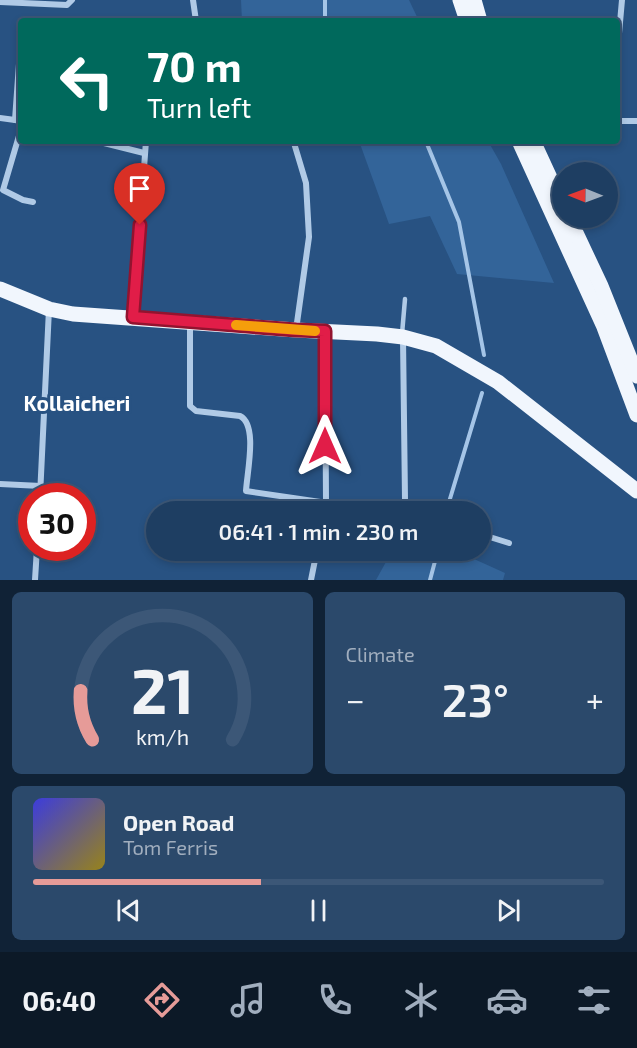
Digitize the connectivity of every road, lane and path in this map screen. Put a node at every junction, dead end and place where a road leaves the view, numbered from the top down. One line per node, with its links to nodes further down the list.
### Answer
1 (72, 0): 6 (street)
2 (193, 0): 7 (street)
3 (460, 0): 8 (main road)
4 (474, 0): 9 (main road)
5 (622, 0): 10 (street)
6 (0, 2)
7 (196, 18)
8 (466, 18)
9 (479, 18)
10 (620, 22)
11 (0, 118): 12 (street)
12 (18, 120)
13 (620, 121): 14 (street)
14 (637, 121)
15 (18, 139): 23 (street)
16 (108, 144): 21 (street)
17 (146, 144): 21 (street)
18 (295, 144): 30 (street)
19 (520, 144): 34 (main road)
20 (534, 144): 22 (main road)
21 (144, 153): 28 (street)
22 (552, 182)
23 (33, 202)
24 (574, 228): 33 (main road)
25 (0, 289): 27 (main road)
26 (405, 299): 32 (lane)
27 (49, 309): 28 (main road); 35 (street)
28 (133, 317): 29 (main road)
29 (190, 322): 30 (main road); 39 (street)
30 (296, 330): 31 (main road)
31 (325, 331): 32 (main road); 40 (street)
32 (403, 336): 38 (main road); 41 (street)
33 (637, 376)
34 (637, 415)
35 (41, 483)
36 (0, 484): 37 (street)
37 (18, 485)
38 (637, 491)
39 (319, 501)
40 (326, 501)
41 (405, 501)
42 (491, 537): 43 (street)
43 (509, 543)
44 (36, 561): 46 (street)
45 (315, 561): 47 (street)
46 (34, 580)
47 (311, 580)

